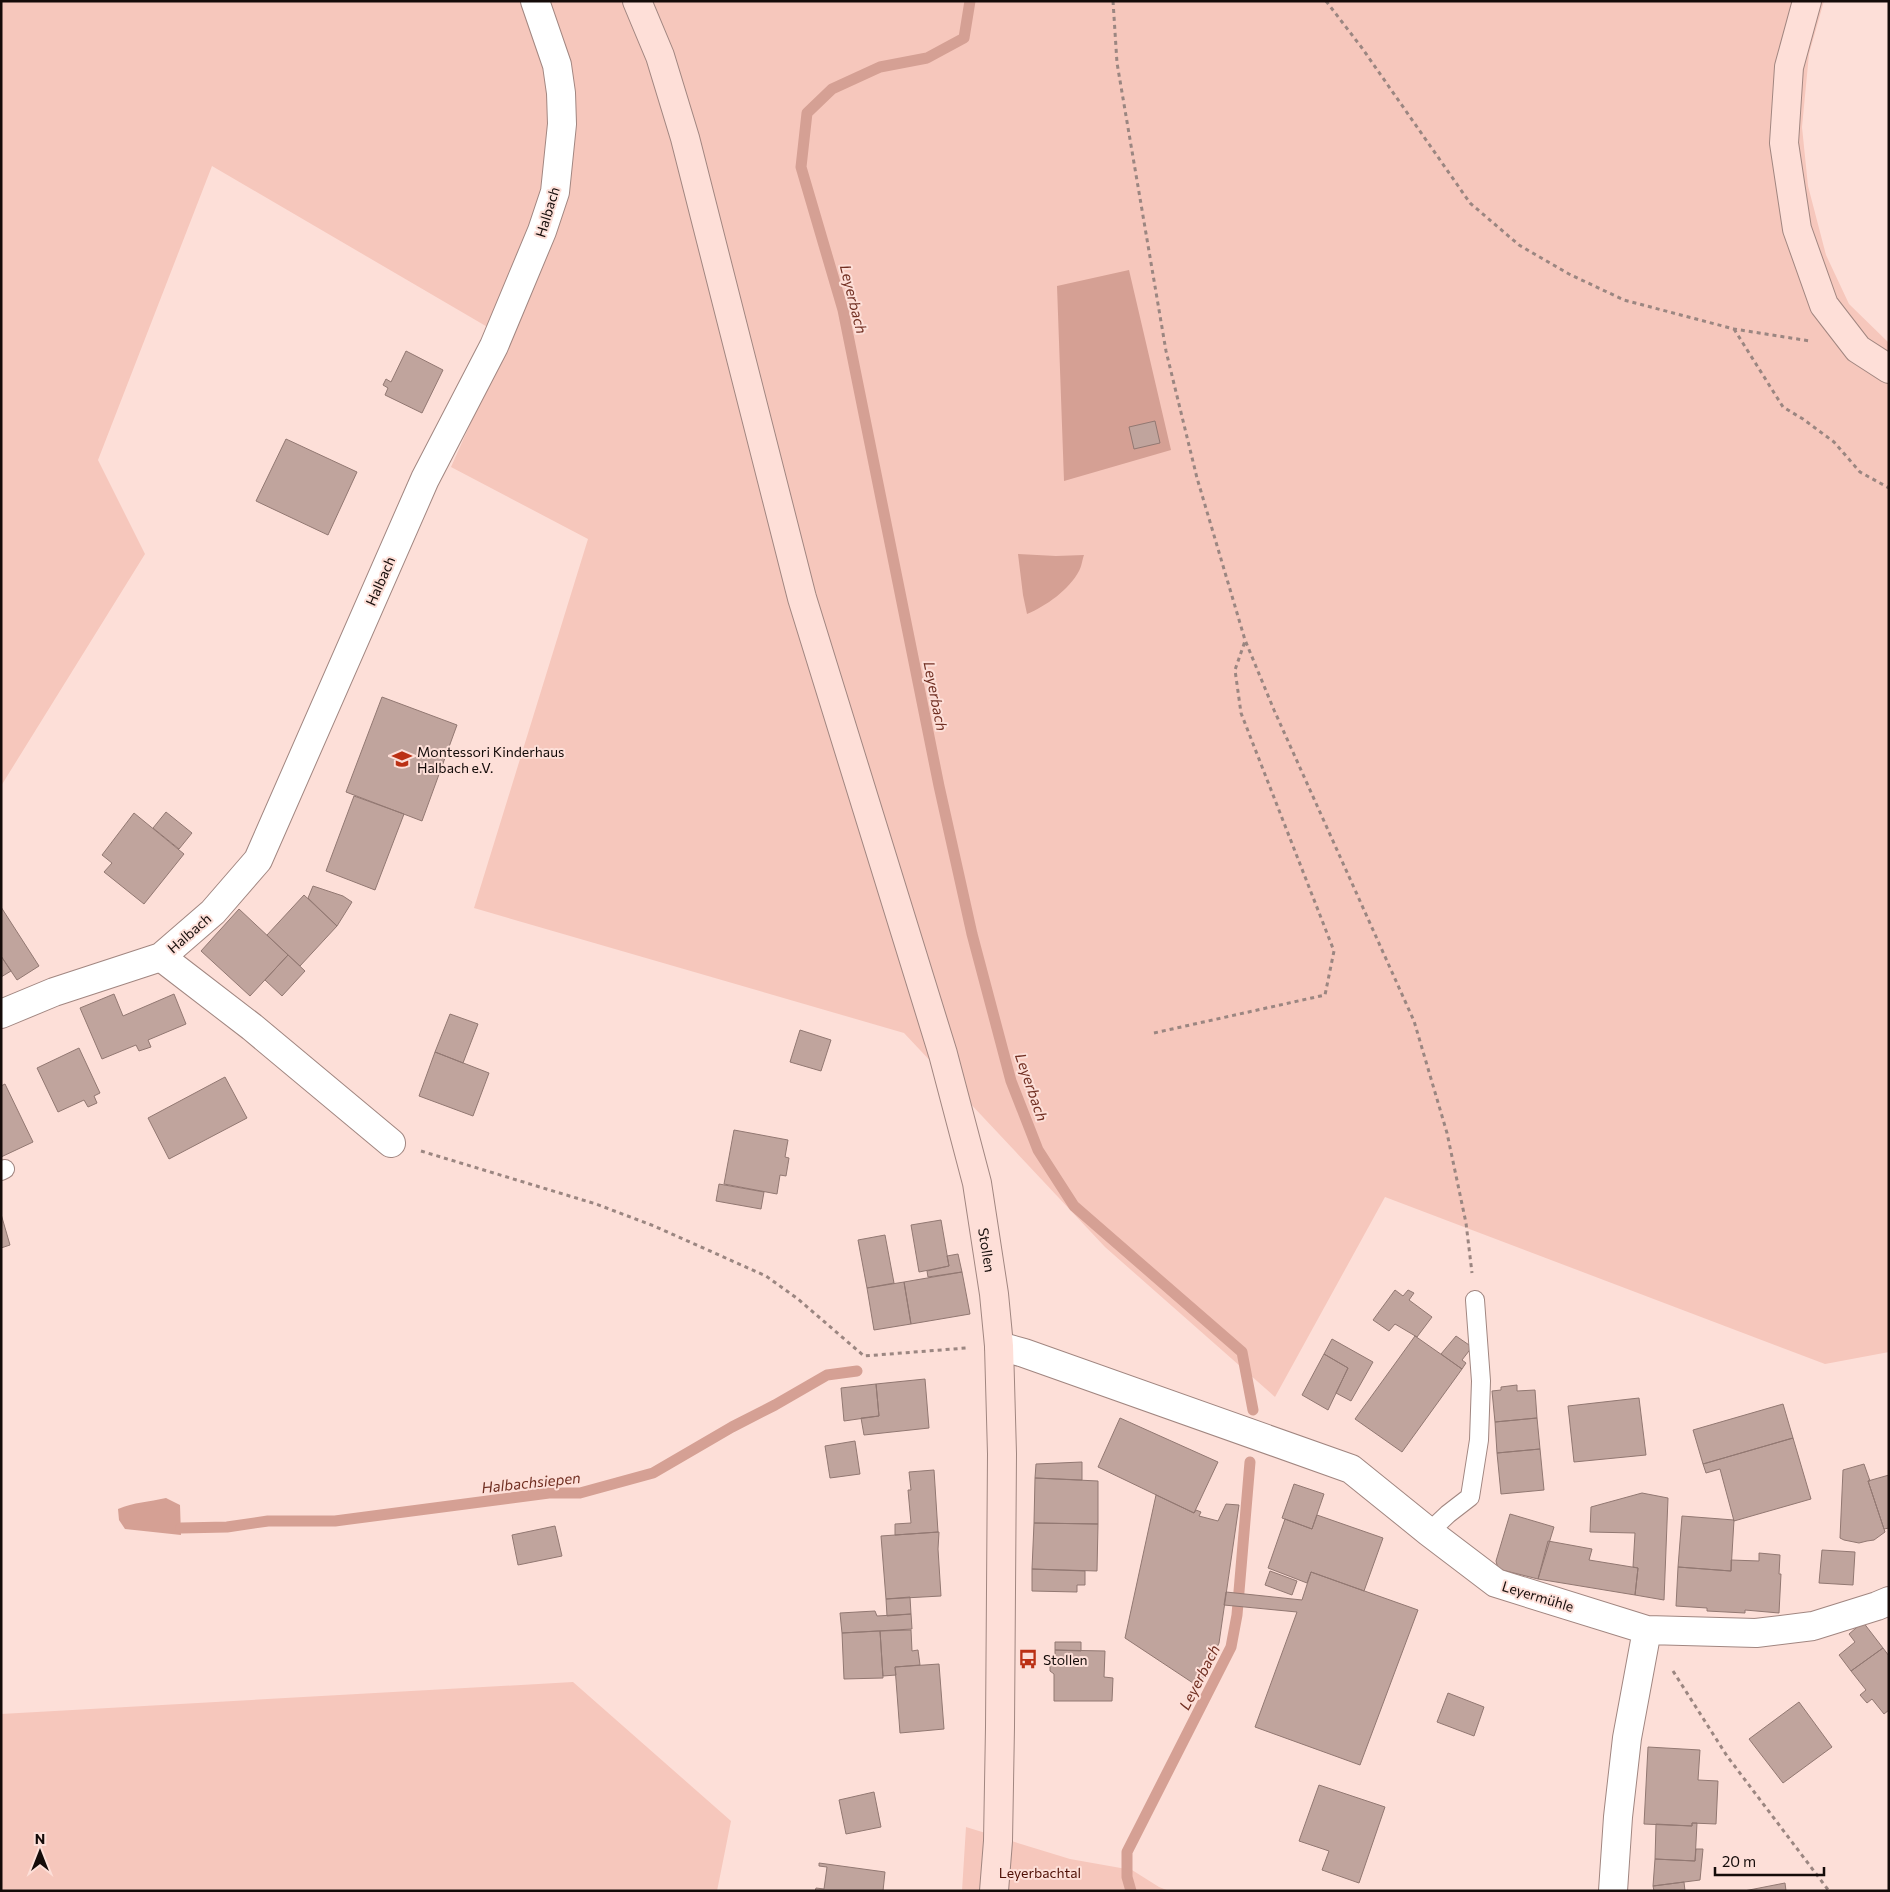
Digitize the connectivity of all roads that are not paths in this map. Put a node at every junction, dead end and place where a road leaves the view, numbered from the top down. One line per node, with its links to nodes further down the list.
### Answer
1 (637, 1): 9 (main road, Stollen)
2 (1807, 1): 4 (main road)
3 (536, 6): 5 (street, Halbach)
4 (1889, 370)
5 (161, 957): 6 (street, Halbach); 7 (street)
6 (1, 1014)
7 (391, 1143)
8 (1476, 1300): 10 (lane)
9 (999, 1346): 10 (street, Leyermühle); 13 (main road, Stollen)
10 (1429, 1532): 12 (street, Leyermühle)
11 (1889, 1601): 12 (street, Leyermühle)
12 (1648, 1630): 14 (street)
13 (994, 1891)
14 (1613, 1891)

